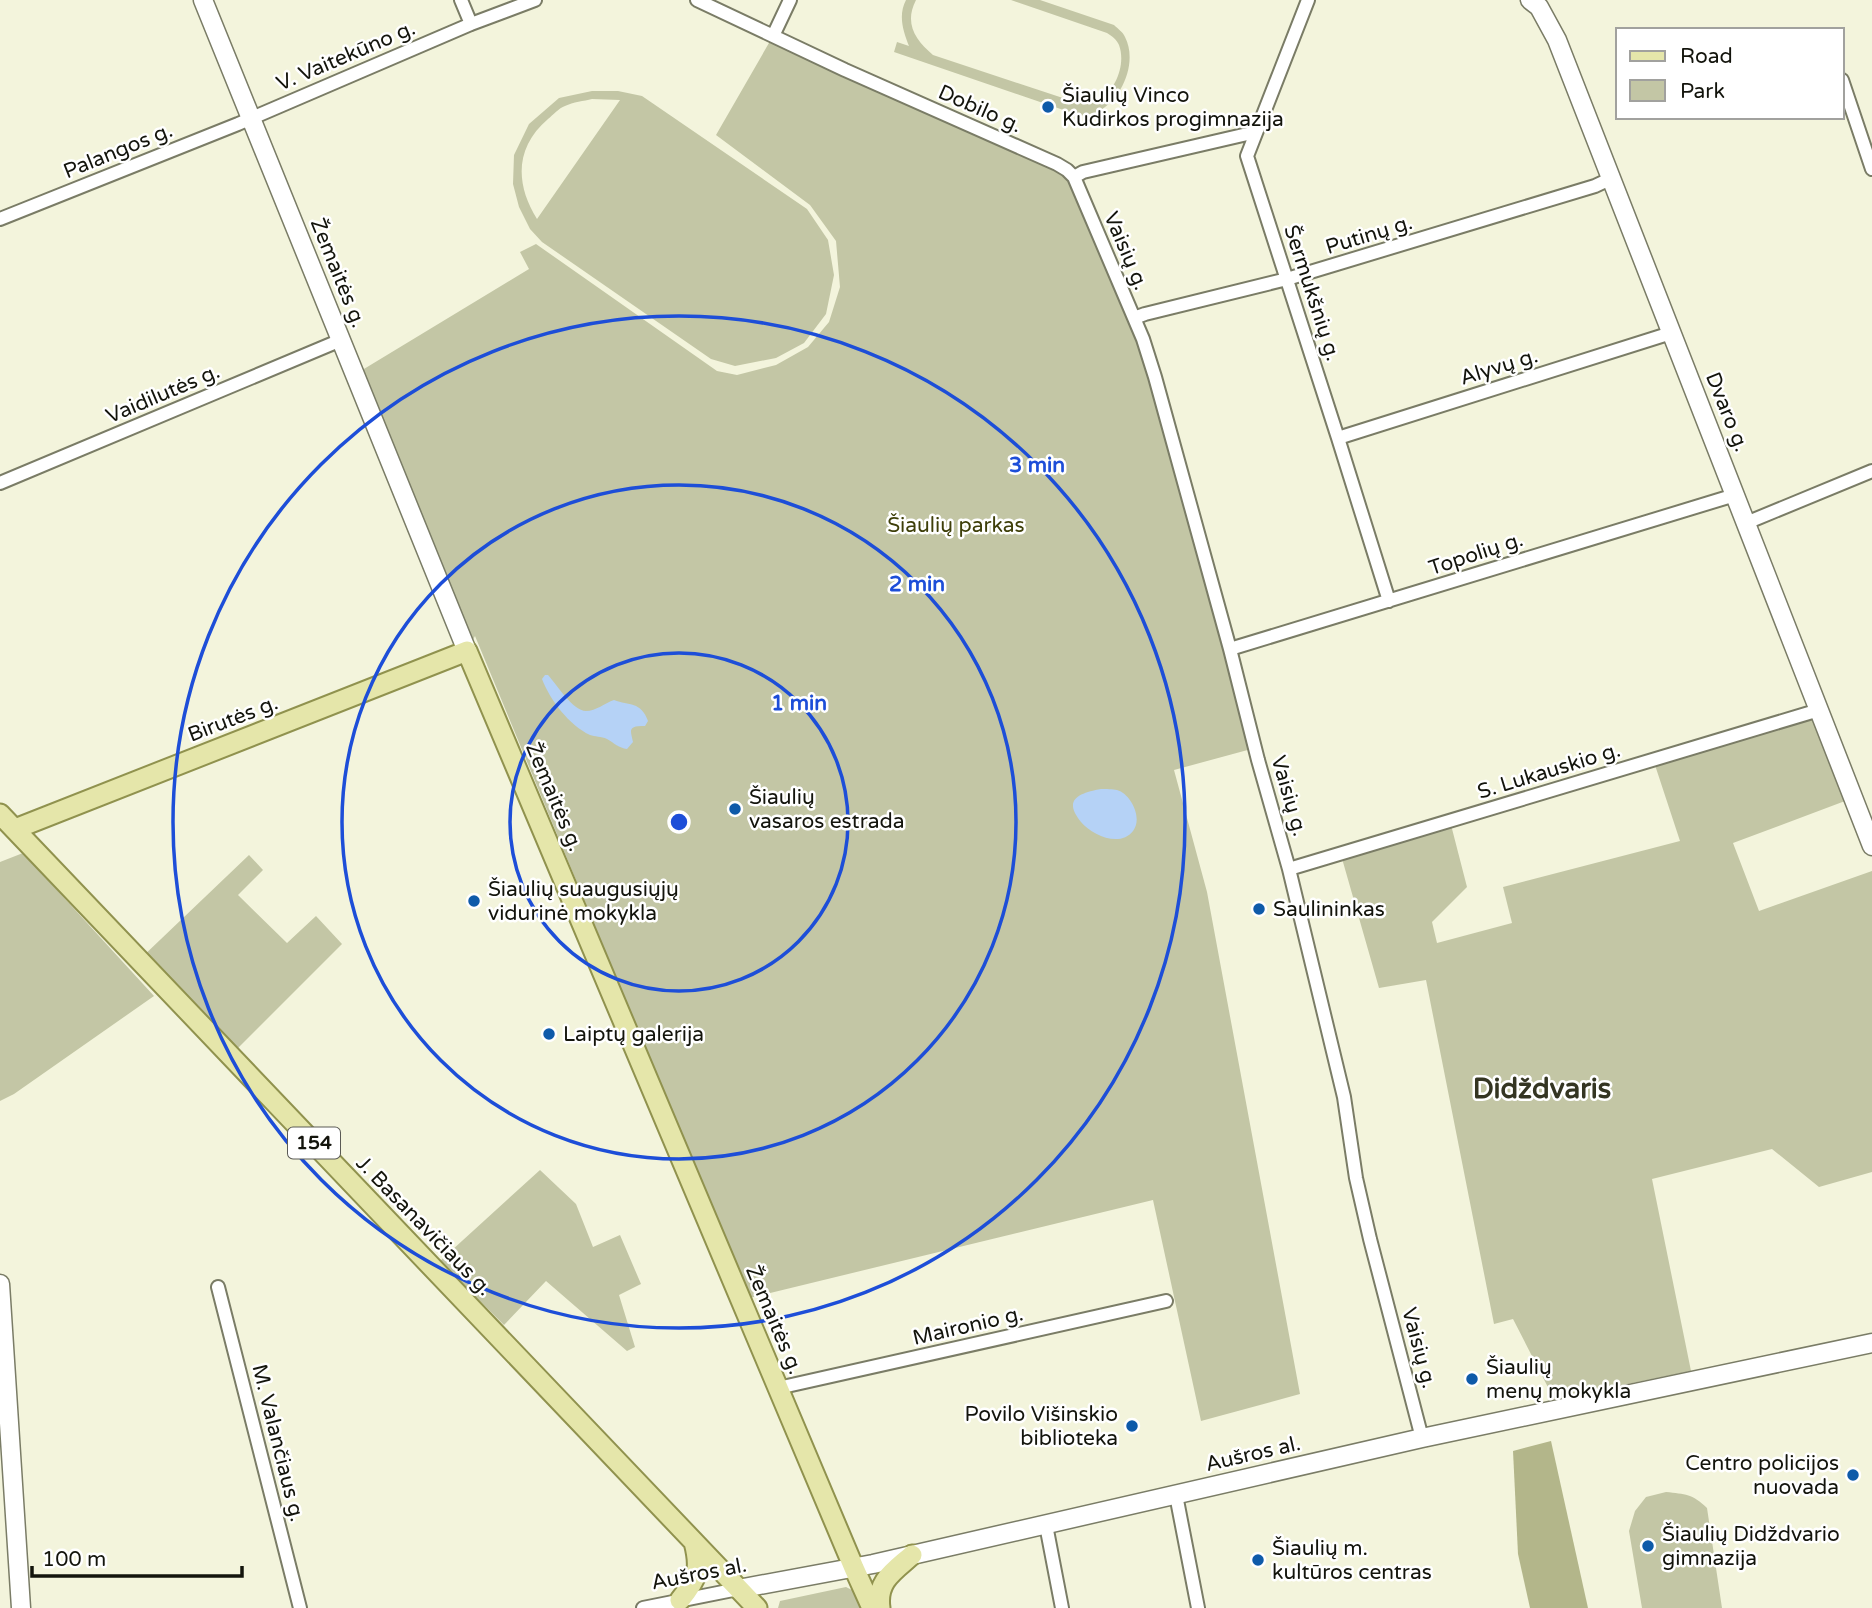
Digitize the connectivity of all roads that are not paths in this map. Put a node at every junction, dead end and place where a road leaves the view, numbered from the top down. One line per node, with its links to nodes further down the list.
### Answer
1 (203, 0): 11 (main road, Žemaitės g.)
2 (461, 0): 8 (street)
3 (535, 0): 8 (street, V. Vaitekūno g.)
4 (697, 0): 9 (street, Dobilo g.)
5 (790, 0): 9 (street)
6 (1308, 0): 12 (street, Šermukšnių g.)
7 (1531, 0): 15 (main road, Dvaro g.)
8 (471, 24): 11 (street, V. Vaitekūno g.)
9 (773, 36): 14 (street, Dobilo g.)
10 (1844, 86): 13 (street)
11 (251, 118): 16 (street, Palangos g.); 20 (main road, Žemaitės g.)
12 (1256, 132): 14 (street); 17 (street, Šermukšnių g.)
13 (1872, 169)
14 (1074, 177): 18 (street, Vaisių g.)
15 (1612, 178): 17 (street, Putinų g.); 19 (main road, Dvaro g.)
16 (0, 219)
17 (1287, 279): 18 (street, Putinų g.); 21 (street, Šermukšnių g.)
18 (1134, 318): 27 (street, Vaisių g.)
19 (1671, 333): 21 (street, Alyvų g.); 24 (main road, Dvaro g.)
20 (341, 340): 23 (street, Vaidilutės g.); 28 (main road, Žemaitės g.)
21 (1338, 438): 26 (street, Šermukšnių g.)
22 (1872, 471): 25 (street)
23 (0, 483)
24 (1735, 495): 25 (main road, Dvaro g.); 26 (street, Topolių g.)
25 (1746, 523): 29 (main road, Dvaro g.)
26 (1389, 601): 27 (street, Topolių g.)
27 (1230, 649): 33 (street, Vaisių g.)
28 (467, 651): 31 (main road, Birutės g.); 38 (main road, Žemaitės g.)
29 (1819, 710): 32 (main road, Dvaro g.); 33 (street, S. Lukauskio g.)
30 (0, 814): 31 (main road, J. Basanavičiaus g. / 154)
31 (15, 829): 43 (main road, J. Basanavičiaus g. / 154)
32 (1872, 846)
33 (1289, 869): 39 (street, Vaisių g.)
34 (0, 1284): 40 (main road)
35 (218, 1287): 49 (street, M. Valančiaus g.)
36 (1166, 1301): 38 (street, Maironio g.)
37 (1872, 1343): 39 (main road, Aušros al.)
38 (778, 1388): 45 (main road, Žemaitės g.)
39 (1422, 1438): 41 (main road, Aušros al.)
40 (5, 1444): 48 (main road)
41 (1176, 1495): 42 (main road, Aušros al.); 55 (street)
42 (1046, 1525): 44 (main road, Aušros al.); 54 (street)
43 (694, 1542): 46 (main road, J. Basanavičiaus g. / 154); 47 (main road)
44 (912, 1555): 45 (main road, Aušros al.); 53 (main road)
45 (854, 1568): 46 (main road, Aušros al.); 52 (main road, Žemaitės g.)
46 (738, 1589): 47 (street, Aušros al.); 51 (main road, J. Basanavičiaus g. / 154)
47 (680, 1600): 50 (street, Aušros al.)
48 (20, 1608)
49 (300, 1608)
50 (643, 1608)
51 (757, 1608)
52 (872, 1608)
53 (880, 1608)
54 (1062, 1608)
55 (1198, 1608)

